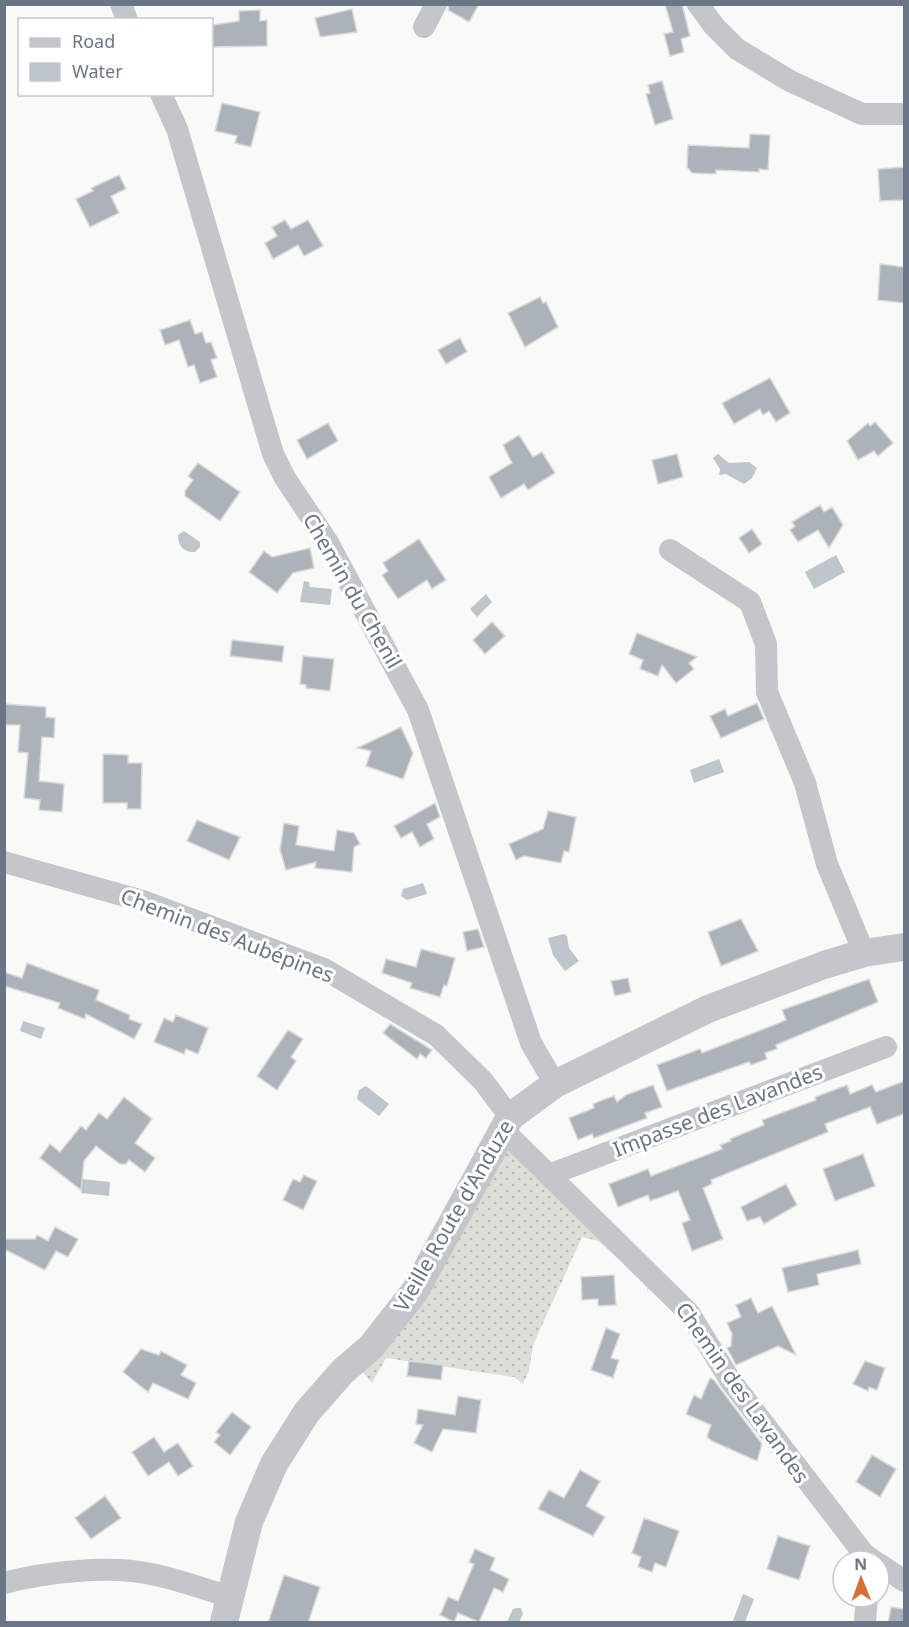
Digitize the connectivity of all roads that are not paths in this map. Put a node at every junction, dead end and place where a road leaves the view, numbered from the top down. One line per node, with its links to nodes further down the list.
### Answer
1 (436, 4): 3 (street)
2 (698, 4): 5 (street)
3 (424, 27)
4 (162, 96): 11 (street, Chemin du Chenil)
5 (904, 114)
6 (670, 550): 9 (street)
7 (4, 862): 12 (street, Chemin des Aubépines)
8 (904, 947): 9 (street, Vieille Route d'Anduze)
9 (864, 953): 11 (street, Vieille Route d'Anduze)
10 (886, 1047): 13 (street, Impasse des Lavandes)
11 (555, 1084): 12 (street, Vieille Route d'Anduze)
12 (506, 1123): 13 (street, Chemin des Lavandes); 18 (street, Vieille Route d'Anduze)
13 (549, 1175): 14 (street, Chemin des Lavandes)
14 (862, 1549)
15 (891, 1573): 16 (street, Chemin des Lavandes)
16 (904, 1581)
17 (4, 1583): 18 (street)
18 (227, 1610)

